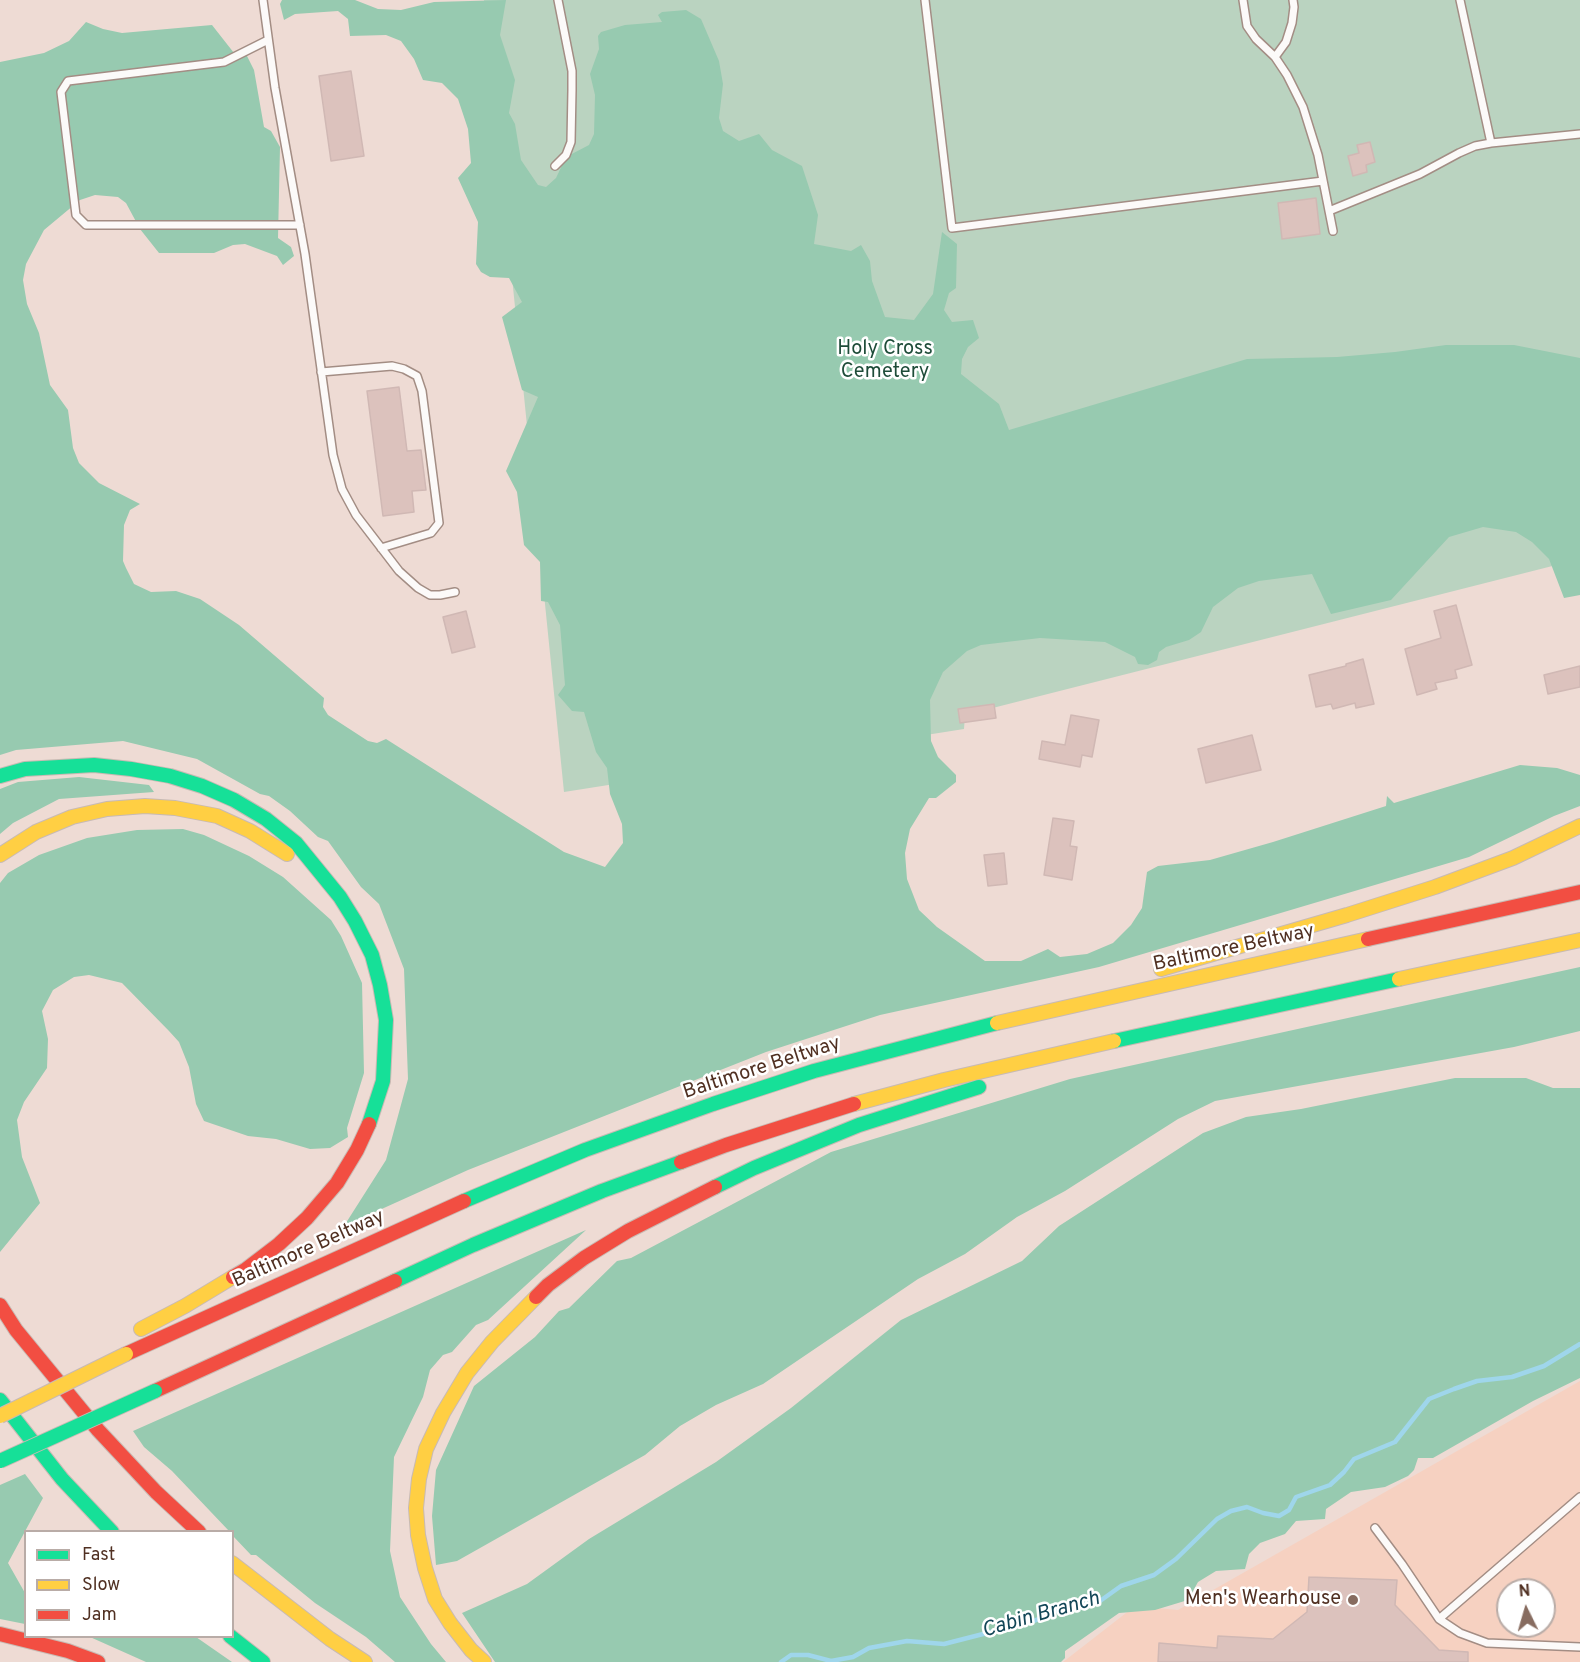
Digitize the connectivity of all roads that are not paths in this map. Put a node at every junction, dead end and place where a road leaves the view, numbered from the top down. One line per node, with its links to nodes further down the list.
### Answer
1 (263, 0): 7 (lane)
2 (558, 0): 11 (lane)
3 (925, 0): 12 (lane)
4 (1243, 0): 8 (lane)
5 (1293, 0): 8 (lane)
6 (1460, 0): 10 (lane)
7 (268, 40): 14 (lane); 14 (lane)
8 (1275, 57): 12 (lane)
9 (1580, 134): 10 (lane)
10 (1491, 143): 13 (lane)
11 (555, 166)
12 (1323, 181): 13 (lane)
13 (1329, 211): 15 (lane)
14 (300, 225): 16 (lane)
15 (1333, 231)
16 (321, 372): 17 (lane); 17 (lane)
17 (381, 548): 18 (lane)
18 (455, 592)
19 (0, 776): 23 (highway)
20 (1580, 826): 25 (highway)
21 (0, 855): 23 (highway)
22 (1580, 892): 27 (highway, Baltimore Beltway)
23 (340, 897): 32 (highway)
24 (1580, 940): 28 (highway)
25 (1152, 972)
26 (1130, 979): 27 (highway)
27 (975, 1028): 35 (highway, Baltimore Beltway, bridge)
28 (1109, 1042): 36 (highway, bridge); 49 (highway)
29 (0, 1297): 31 (highway)
30 (0, 1305): 31 (highway)
31 (16, 1330): 40 (highway)
32 (126, 1337)
33 (74, 1365): 34 (highway)
34 (0, 1402): 39 (highway)
35 (0, 1416)
36 (0, 1461)
37 (1580, 1497): 42 (lane)
38 (1375, 1528): 42 (lane)
39 (110, 1530)
40 (197, 1530)
41 (234, 1565): 48 (highway)
42 (1439, 1619): 45 (lane)
43 (0, 1634): 46 (highway)
44 (233, 1638): 47 (highway)
45 (1580, 1647)
46 (98, 1662)
47 (263, 1662)
48 (365, 1662)
49 (484, 1662)

